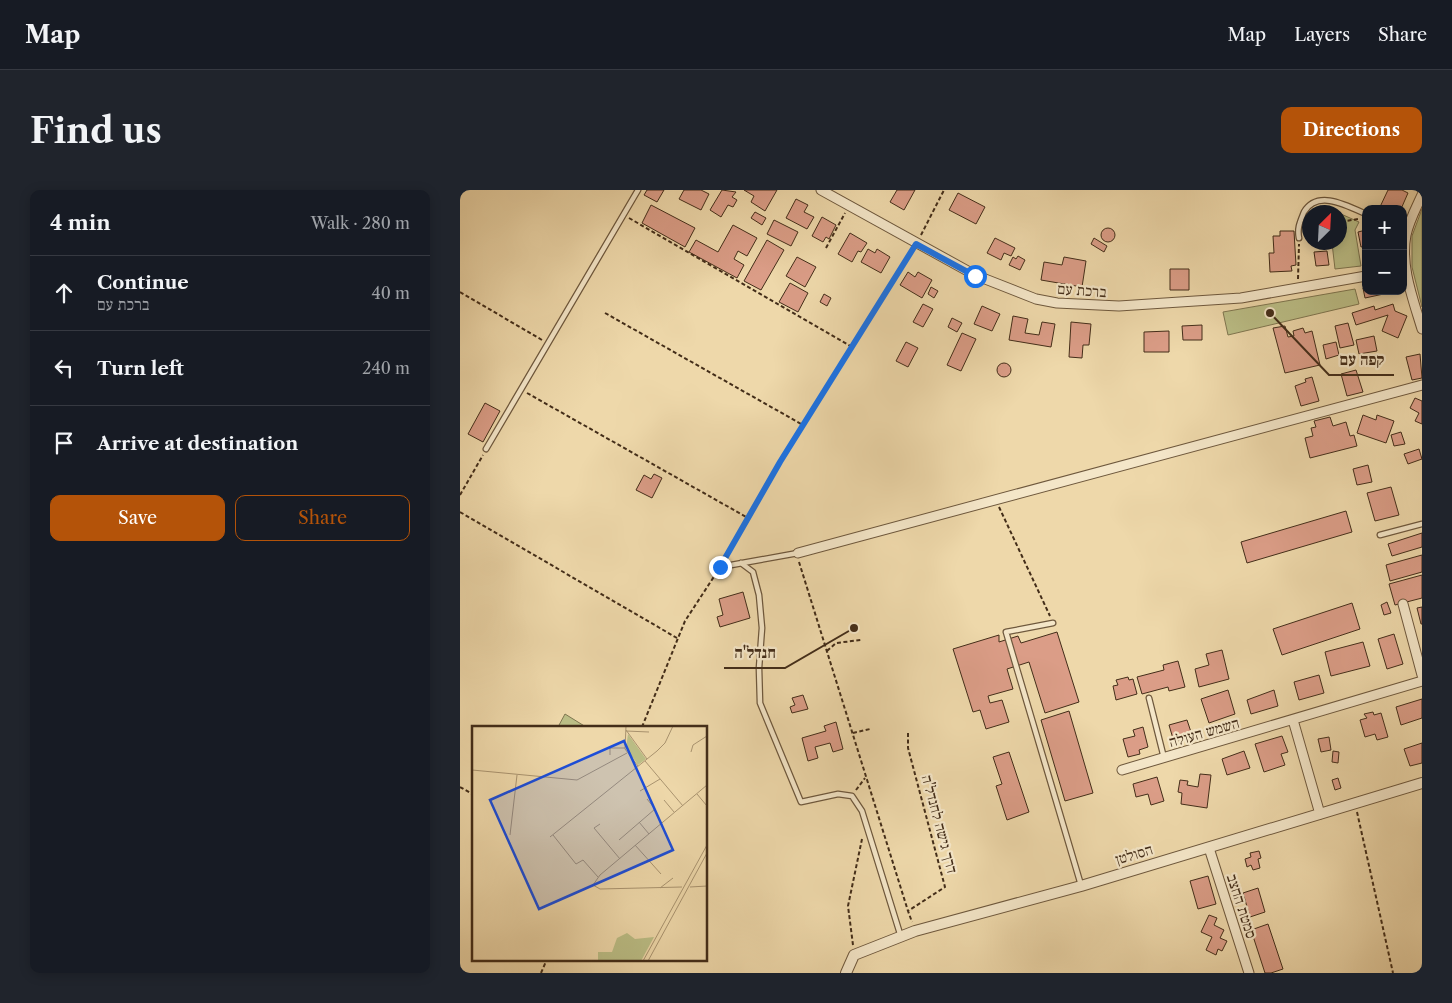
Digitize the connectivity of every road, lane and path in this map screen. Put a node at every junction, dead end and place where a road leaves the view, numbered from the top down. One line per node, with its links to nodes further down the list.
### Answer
1 (638, 190): 7 (lane)
2 (821, 190): 5 (street, ברכת עם)
3 (944, 190): 12 (path)
4 (1422, 195): 10 (street)
5 (849, 206): 12 (street, ברכת עם); 13 (path)
6 (1362, 212): 11 (lane)
7 (623, 214): 20 (lane); 21 (path)
8 (1359, 218): 9 (path)
9 (1347, 221)
10 (1407, 228)
11 (1299, 238): 16 (path)
12 (916, 244): 16 (street, ברכת עם); 21 (path)
13 (826, 248)
14 (1407, 275): 19 (street)
15 (1362, 277): 16 (street, ברכת עם)
16 (1297, 288)
17 (460, 292): 20 (path)
18 (605, 313): 24 (path)
19 (1422, 329)
20 (548, 343): 23 (lane)
21 (852, 347): 24 (path)
22 (1422, 385): 27 (street)
23 (521, 389): 25 (lane); 29 (path)
24 (804, 425): 29 (path)
25 (486, 449): 26 (path)
26 (460, 494)
27 (995, 498): 32 (street); 36 (path)
28 (460, 512): 37 (path)
29 (748, 518): 34 (path)
30 (1422, 524): 31 (lane)
31 (1380, 535)
32 (798, 553): 33 (lane); 39 (path)
33 (741, 563): 34 (lane); 54 (lane)
34 (720, 567): 37 (path)
35 (1403, 604): 40 (street)
36 (1053, 623): 59 (lane)
37 (677, 638): 44 (path)
38 (861, 640): 39 (path)
39 (827, 651): 46 (path)
40 (1422, 675)
41 (1422, 681): 43 (street, השמש העולה)
42 (1149, 698): 48 (lane)
43 (1293, 720): 48 (street, השמש העולה); 56 (street)
44 (642, 726)
45 (870, 729): 46 (path)
46 (853, 733): 50 (path)
47 (908, 734): 60 (path, דרך גישה לחנדל'ה)
48 (1164, 758): 49 (street, השמש העולה)
49 (1122, 770)
50 (866, 777): 54 (path); 60 (path)
51 (1422, 783): 55 (street, הסולטן)
52 (460, 787): 53 (path)
53 (472, 794)
54 (852, 796): 57 (lane)
55 (1355, 803): 56 (street, הסולטן); 68 (path)
56 (1320, 814): 58 (street, הסולטן)
57 (866, 822): 62 (lane); 63 (path)
58 (1209, 848): 59 (street, הסולטן); 67 (street, סמטת החצב)
59 (1081, 886): 61 (street, הסולטן)
60 (908, 911): 61 (path)
61 (915, 931): 62 (street, הסולטן)
62 (901, 937): 63 (street, הסולטן)
63 (854, 955): 66 (street)
64 (546, 960): 65 (path)
65 (541, 973)
66 (846, 973)
67 (1248, 973)
68 (1393, 973)

